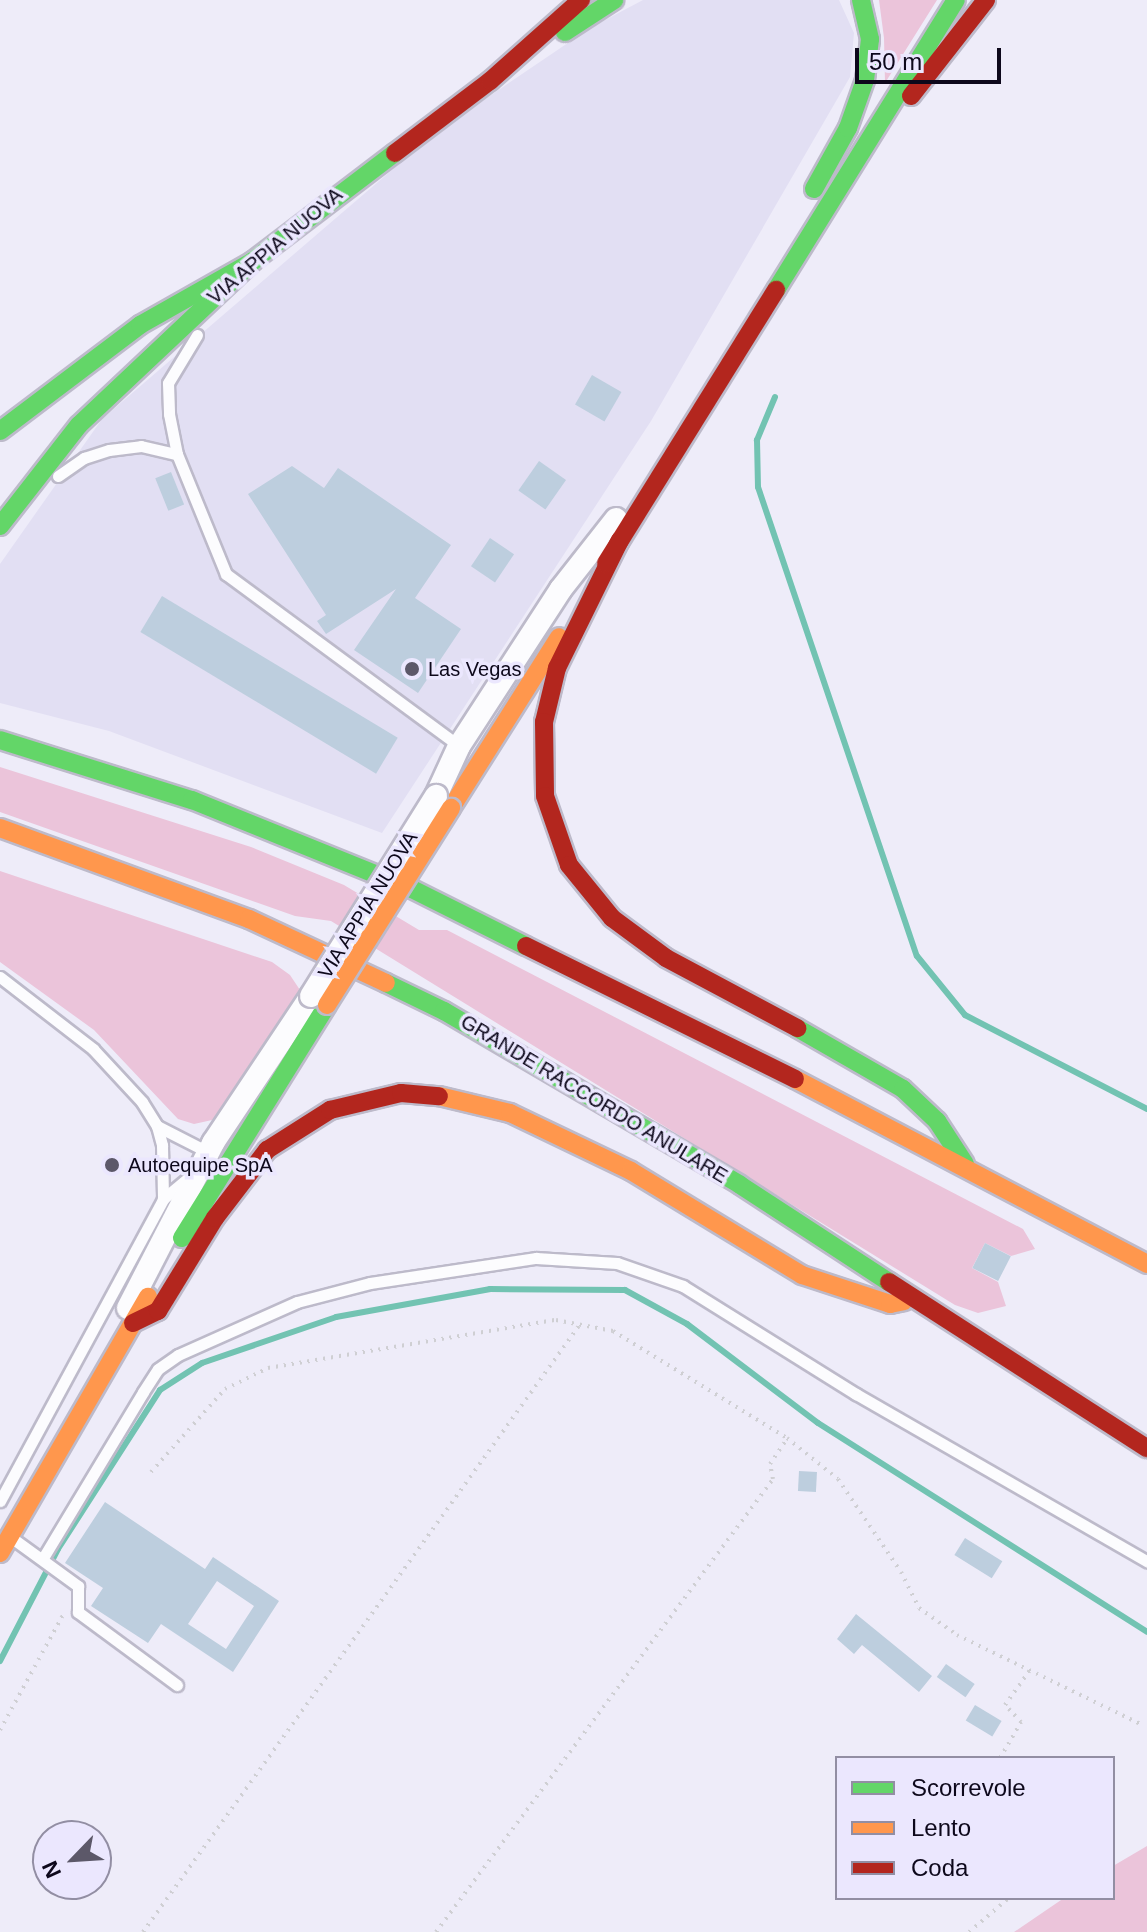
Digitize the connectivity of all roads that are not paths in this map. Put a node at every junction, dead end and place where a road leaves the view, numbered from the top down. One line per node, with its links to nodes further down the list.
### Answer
1 (581, 0): 6 (main road, VIA APPIA NUOVA)
2 (614, 0): 6 (main road)
3 (861, 0): 9 (main road)
4 (956, 0): 7 (main road, VIA APPIA NUOVA)
5 (986, 0): 7 (main road)
6 (490, 81): 8 (main road, VIA APPIA NUOVA)
7 (861, 157): 9 (main road, VIA APPIA NUOVA)
8 (253, 261): 10 (main road); 12 (lane); 13 (main road, VIA APPIA NUOVA)
9 (721, 377): 11 (main road, VIA APPIA NUOVA)
10 (0, 431)
11 (681, 440): 15 (main road, VIA APPIA NUOVA); 17 (street, VIA APPIA NUOVA)
12 (177, 454): 13 (lane); 17 (lane)
13 (16, 504): 14 (main road, VIA APPIA NUOVA)
14 (0, 526)
15 (620, 540): 18 (main road, VIA APPIA NUOVA); 24 (main road)
16 (0, 740): 24 (main road)
17 (459, 746): 18 (street, VIA APPIA NUOVA)
18 (444, 802): 21 (street, VIA APPIA NUOVA, bridge)
19 (0, 828): 27 (main road, GRANDE RACCORDO ANULARE)
20 (0, 977): 22 (lane)
21 (319, 1000): 23 (street, VIA APPIA NUOVA); 28 (main road, VIA APPIA NUOVA)
22 (157, 1126): 23 (lane); 25 (lane)
23 (203, 1162): 25 (lane); 29 (street, VIA APPIA NUOVA)
24 (967, 1168): 26 (main road)
25 (163, 1199): 31 (lane)
26 (1147, 1264)
27 (914, 1299): 28 (main road); 30 (main road, GRANDE RACCORDO ANULARE)
28 (133, 1323): 29 (main road, VIA APPIA NUOVA)
29 (93, 1394): 33 (main road, VIA APPIA NUOVA)
30 (1147, 1448)
31 (5, 1486): 32 (lane)
32 (0, 1501)
33 (11, 1536): 34 (main road, VIA APPIA NUOVA); 35 (lane)
34 (0, 1553)
35 (43, 1558): 36 (lane); 37 (lane)
36 (1147, 1561)
37 (177, 1685)

